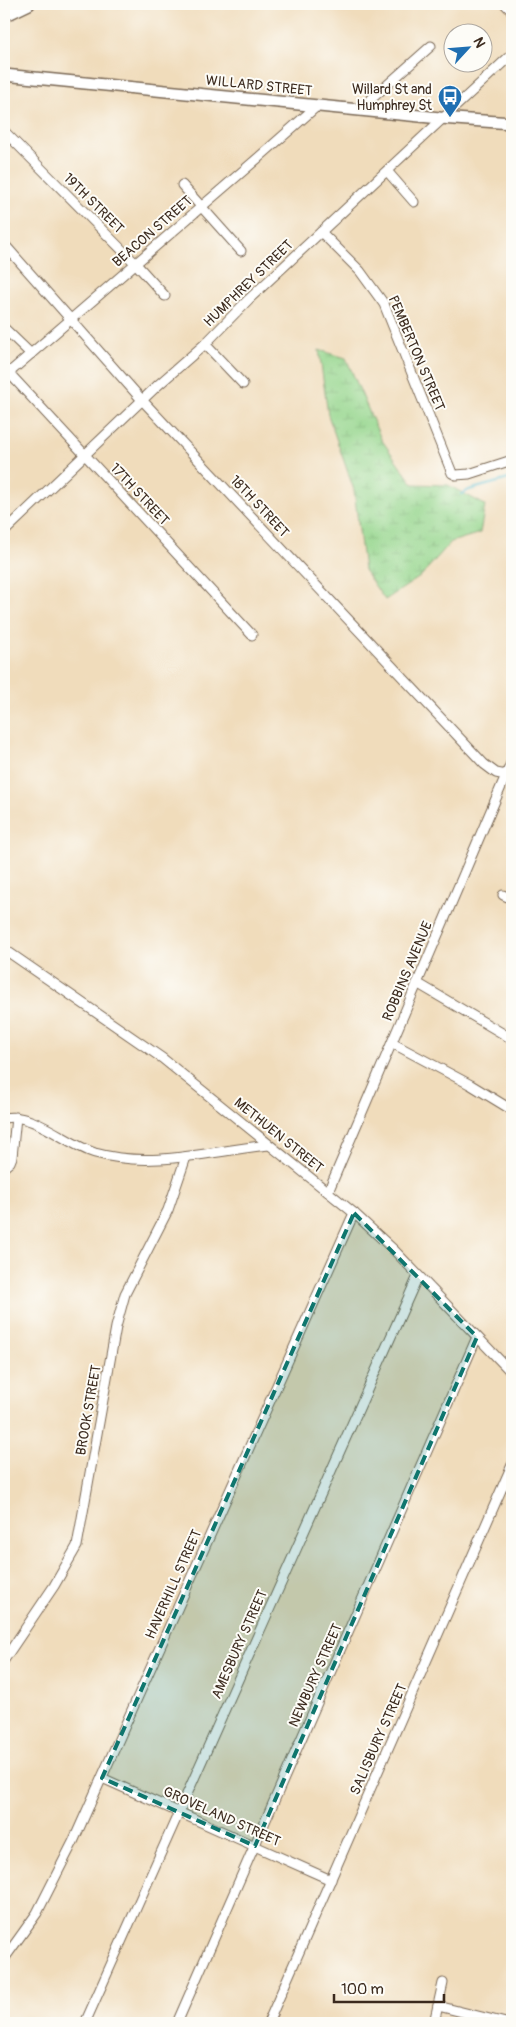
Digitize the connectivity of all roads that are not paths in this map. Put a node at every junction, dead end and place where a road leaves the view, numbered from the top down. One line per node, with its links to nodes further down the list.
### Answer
1 (29, 4): 4 (main road)
2 (505, 4): 3 (street)
3 (512, 11)
4 (4, 16)
5 (431, 46): 9 (street)
6 (512, 54): 10 (street, HUMPHREY STREET)
7 (4, 75): 8 (main road, WILLARD STREET)
8 (317, 106): 9 (main road, WILLARD STREET); 16 (street, BEACON STREET)
9 (359, 110): 10 (main road, WILLARD STREET)
10 (445, 118): 11 (main road, WILLARD STREET); 13 (street, HUMPHREY STREET)
11 (512, 123)
12 (4, 131): 20 (street, 19TH STREET)
13 (386, 171): 15 (street); 17 (street, HUMPHREY STREET)
14 (182, 185): 16 (street)
15 (414, 202)
16 (201, 207): 19 (street); 20 (street, BEACON STREET)
17 (321, 232): 24 (street, HUMPHREY STREET); 30 (street, PEMBERTON STREET)
18 (4, 244): 22 (street, 18TH STREET)
19 (241, 251)
20 (136, 264): 21 (street, 19TH STREET); 22 (street, BEACON STREET)
21 (165, 296)
22 (71, 319): 25 (street, BEACON STREET); 28 (street, 18TH STREET)
23 (4, 328): 25 (street)
24 (205, 344): 27 (street); 28 (street, HUMPHREY STREET)
25 (30, 354): 26 (street, BEACON STREET)
26 (6, 375): 29 (street, 17TH STREET)
27 (243, 384)
28 (142, 400): 29 (street, HUMPHREY STREET); 34 (street, 18TH STREET)
29 (85, 455): 31 (street, HUMPHREY STREET); 32 (street, 17TH STREET)
30 (512, 460)
31 (4, 532)
32 (252, 634)
33 (512, 760): 34 (street, ROBBINS AVENUE)
34 (506, 775): 38 (street, ROBBINS AVENUE)
35 (503, 895): 36 (street)
36 (512, 899)
37 (4, 949): 44 (street, METHUEN STREET)
38 (417, 983): 39 (street); 40 (street, ROBBINS AVENUE)
39 (512, 1039)
40 (392, 1043): 41 (street); 47 (street, ROBBINS AVENUE)
41 (512, 1110)
42 (16, 1117): 43 (street); 45 (street); 46 (street)
43 (4, 1118)
44 (269, 1145): 45 (street); 47 (street, METHUEN STREET)
45 (186, 1157): 53 (street, BROOK STREET)
46 (7, 1163)
47 (328, 1192): 48 (street, METHUEN STREET)
48 (354, 1213): 49 (street, METHUEN STREET); 54 (street, HAVERHILL STREET)
49 (418, 1276): 50 (street, METHUEN STREET); 55 (street, AMESBURY STREET)
50 (477, 1337): 51 (street, METHUEN STREET); 56 (street, NEWBURY STREET)
51 (512, 1373)
52 (512, 1465): 57 (street, SALISBURY STREET)
53 (4, 1660)
54 (102, 1778): 55 (street, GROVELAND STREET); 58 (street, HAVERHILL STREET)
55 (179, 1812): 56 (street, GROVELAND STREET); 61 (street, AMESBURY STREET)
56 (254, 1846): 57 (street, GROVELAND STREET); 62 (street, NEWBURY STREET)
57 (331, 1880): 63 (street, SALISBURY STREET)
58 (4, 1959)
59 (444, 1983): 60 (street)
60 (438, 2006): 64 (street); 65 (street)
61 (85, 2023)
62 (177, 2023)
63 (268, 2023)
64 (434, 2023)
65 (506, 2023)

